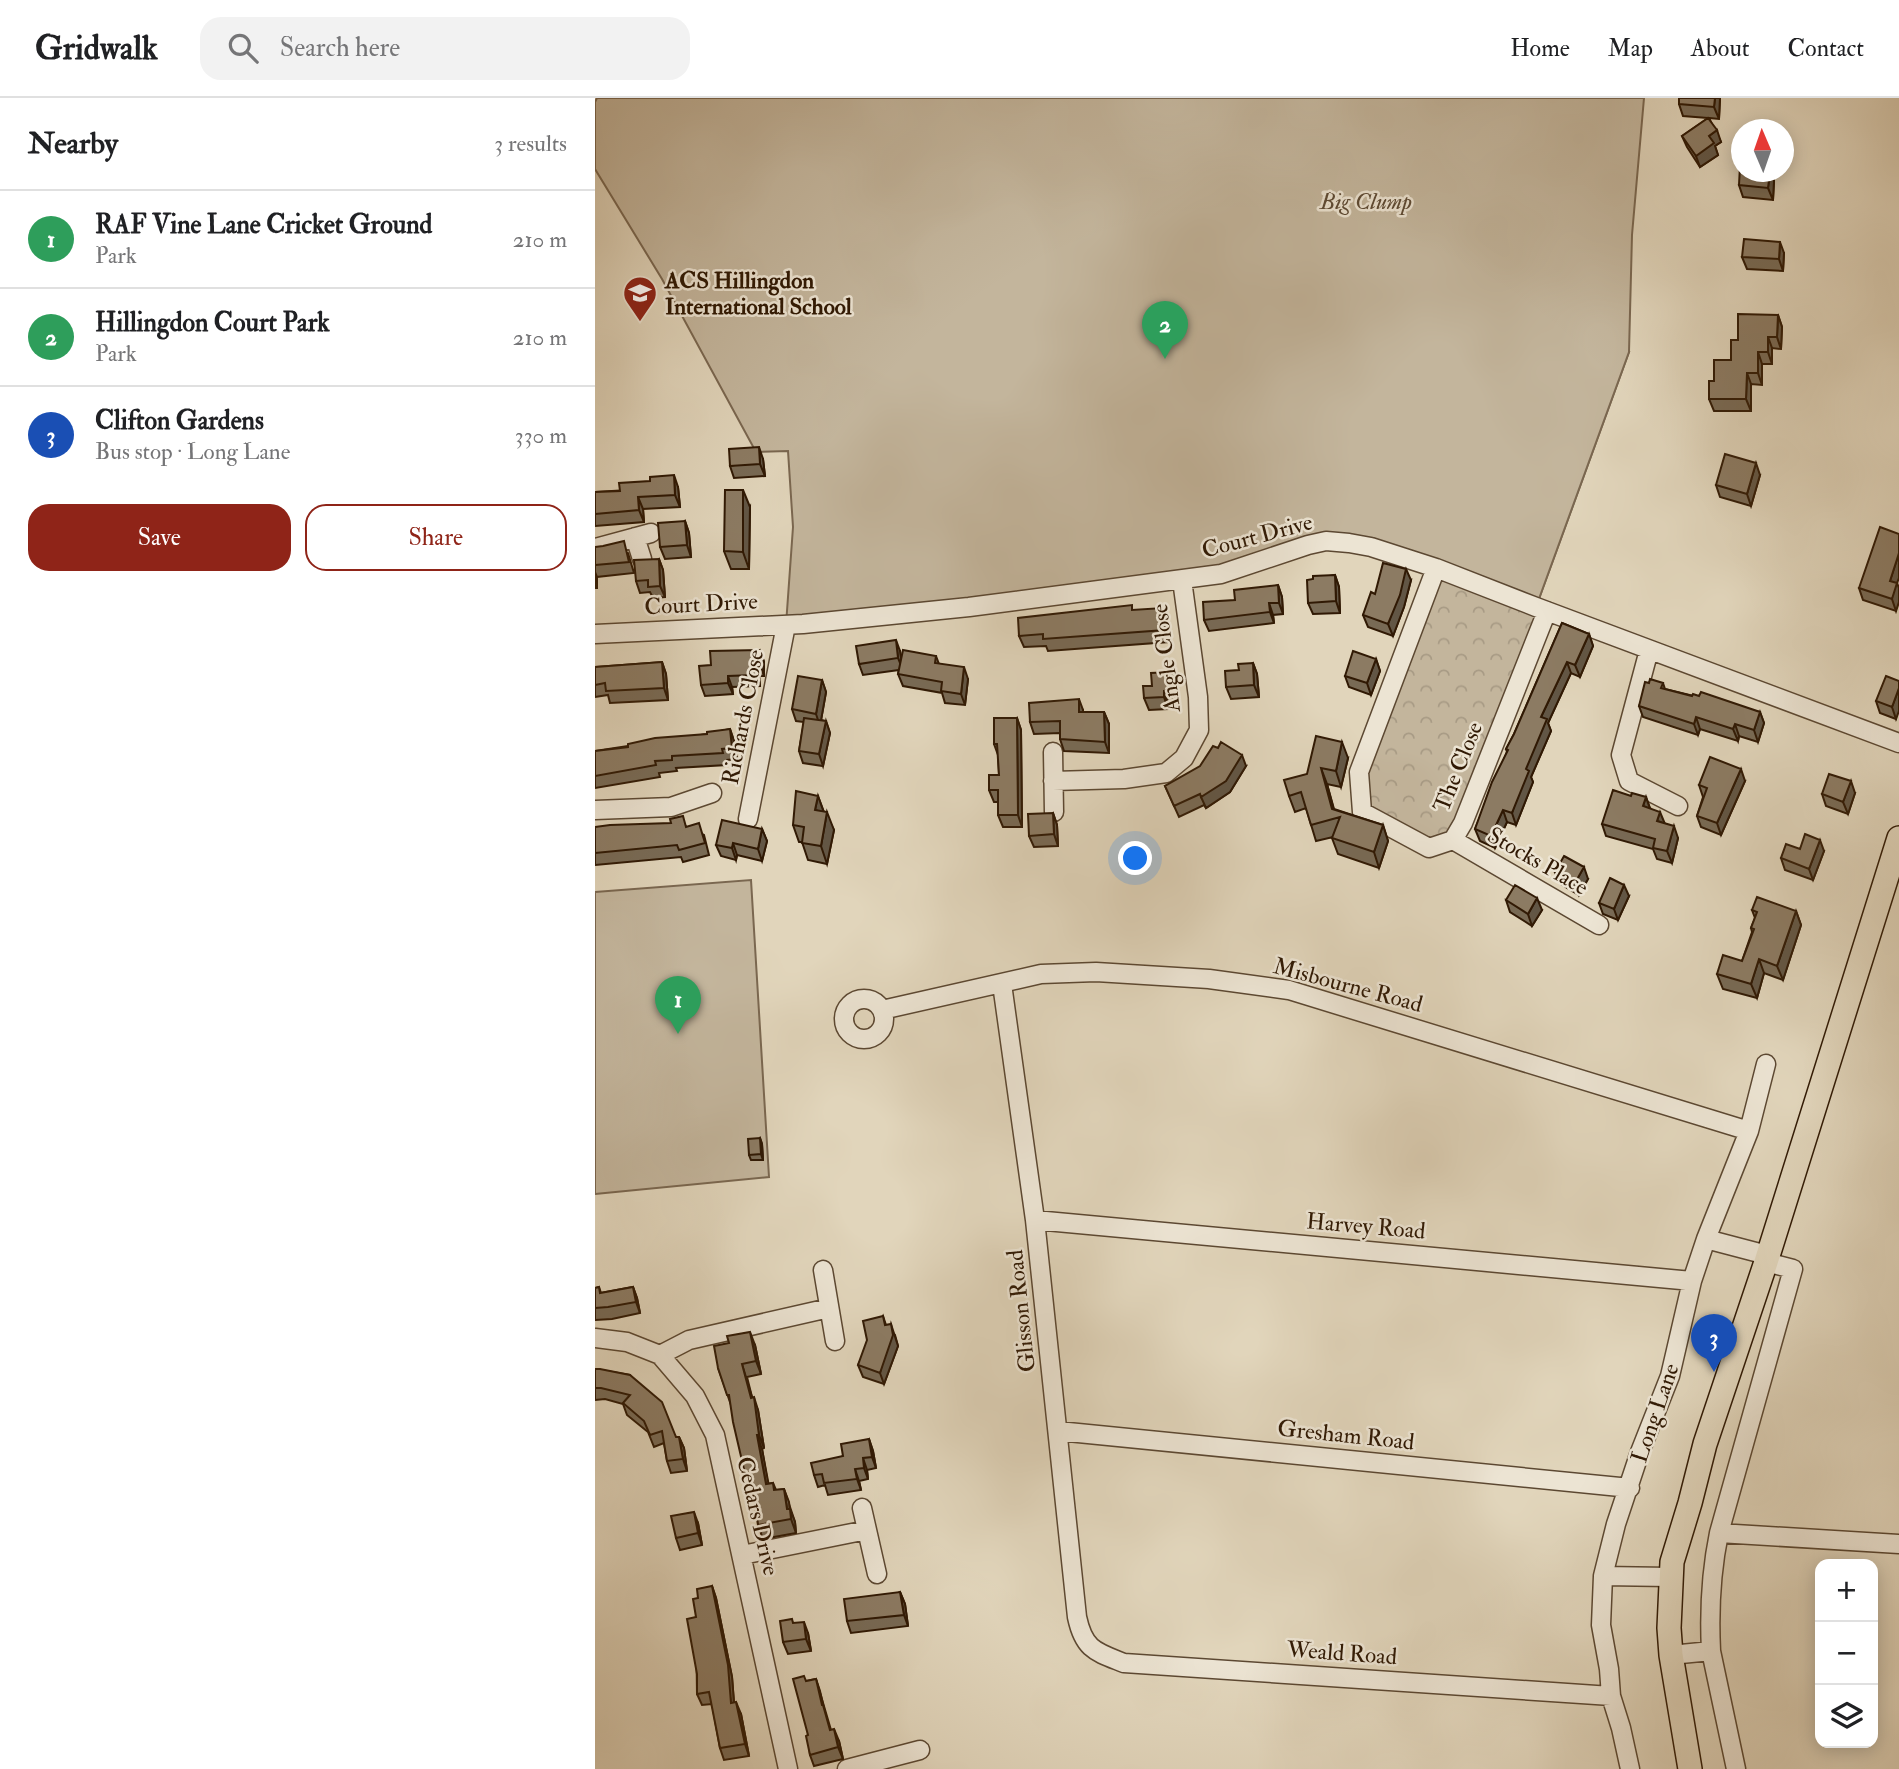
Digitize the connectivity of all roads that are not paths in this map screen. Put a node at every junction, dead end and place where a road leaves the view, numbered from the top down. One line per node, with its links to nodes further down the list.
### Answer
1 (595, 548): 2 (street)
2 (642, 559)
3 (1436, 568): 4 (street, Court Drive); 5 (street, Court Drive); 18 (street, The Close)
4 (1182, 580): 6 (street, Court Drive); 11 (street, Angle Close)
5 (1547, 611): 8 (street, Court Drive); 18 (street, The Close)
6 (786, 625): 7 (street, Court Drive); 16 (street, Richards Close)
7 (595, 635)
8 (1649, 650): 9 (street, Court Drive); 13 (street)
9 (1899, 743)
10 (1053, 752): 11 (street)
11 (1053, 781): 15 (street)
12 (712, 793): 14 (street)
13 (1678, 806)
14 (595, 810)
15 (1054, 812)
16 (748, 819)
17 (1899, 838): 26 (main road)
18 (1453, 839): 19 (street, Stocks Place)
19 (1599, 925)
20 (1002, 984): 21 (street, Misbourne Road); 23 (street, Misbourne Road); 24 (street, Glisson Road)
21 (882, 1010)
22 (1766, 1064): 23 (street, Long Lane)
23 (1749, 1131): 25 (street, Long Lane)
24 (1035, 1220): 28 (street, Harvey Road); 33 (street, Glisson Road)
25 (1706, 1239): 26 (street); 28 (street, Long Lane)
26 (1766, 1258): 37 (street); 42 (main road)
27 (823, 1270): 29 (street)
28 (1692, 1281): 34 (street, Long Lane)
29 (829, 1308): 31 (street); 32 (street)
30 (595, 1338): 32 (street, Cedars Drive)
31 (835, 1340)
32 (660, 1355): 39 (street, Cedars Drive)
33 (1058, 1431): 34 (street, Gresham Road); 43 (street, Glisson Road)
34 (1630, 1488): 41 (street, Long Lane)
35 (862, 1508): 36 (street)
36 (867, 1530): 39 (street); 40 (street)
37 (1719, 1533): 38 (street); 44 (street)
38 (1899, 1544)
39 (742, 1555): 48 (street, Cedars Drive)
40 (877, 1574)
41 (1603, 1576): 42 (street); 46 (street, Long Lane)
42 (1670, 1577): 45 (main road)
43 (1080, 1634): 46 (street, Weald Road)
44 (1711, 1651): 45 (street); 52 (street)
45 (1671, 1655): 51 (main road)
46 (1611, 1696): 50 (street, Long Lane)
47 (920, 1750): 49 (street)
48 (788, 1769)
49 (847, 1769)
50 (1630, 1769)
51 (1690, 1769)
52 (1736, 1769)

